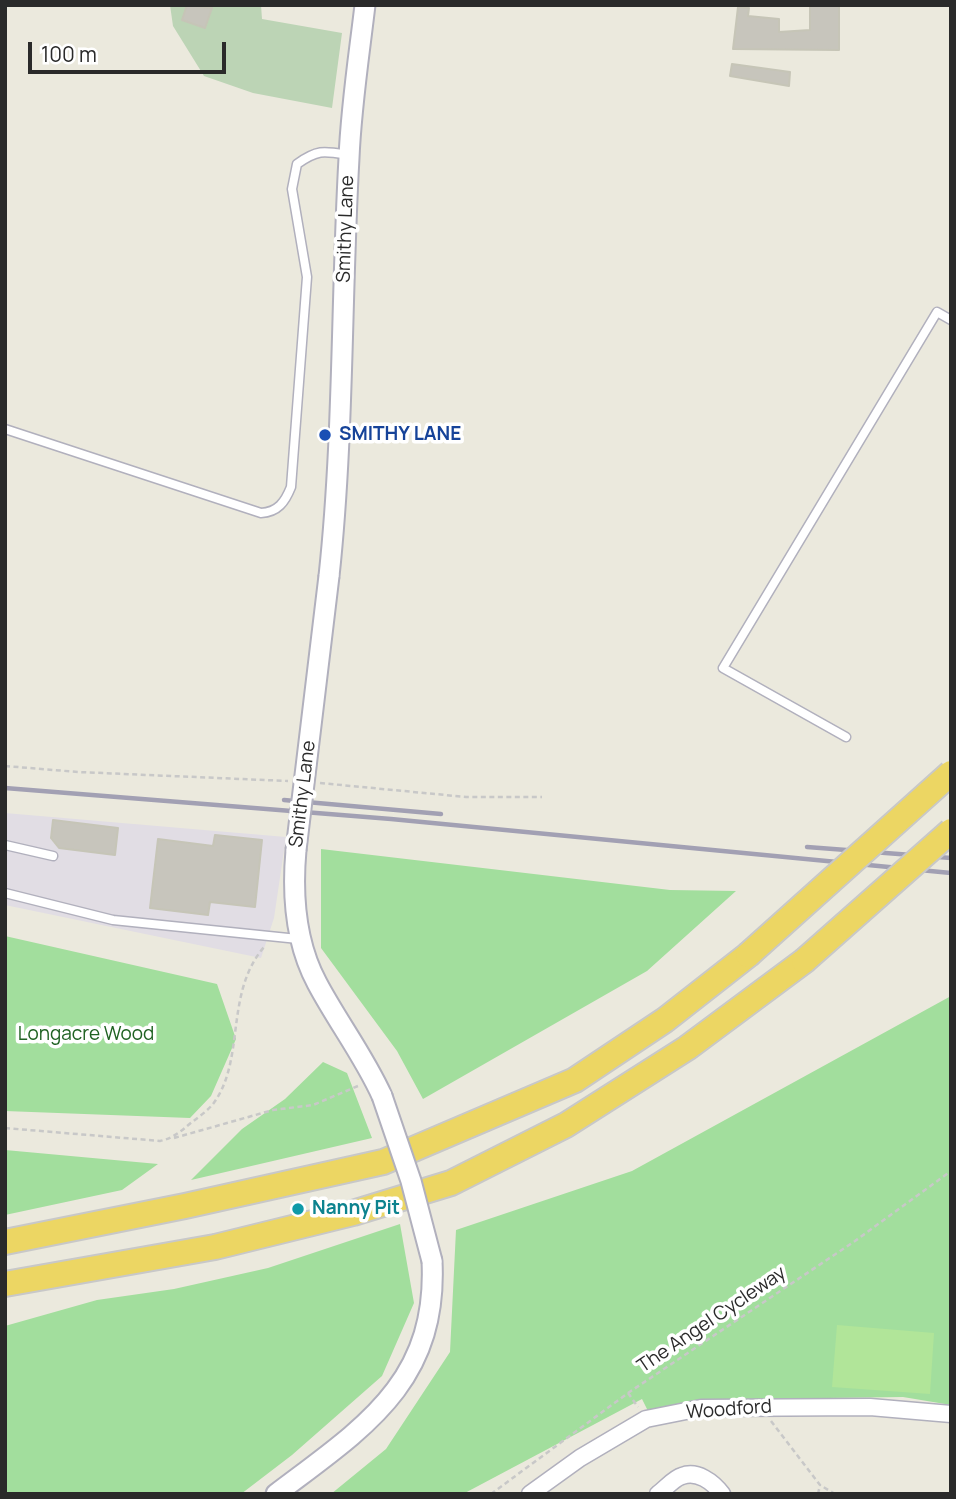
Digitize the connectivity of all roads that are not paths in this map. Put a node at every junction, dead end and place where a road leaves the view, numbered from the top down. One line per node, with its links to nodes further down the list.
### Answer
1 (365, 5): 2 (street, Smithy Lane)
2 (349, 155): 4 (lane); 11 (street, Smithy Lane, bridge)
3 (951, 320): 5 (lane)
4 (5, 429)
5 (846, 737)
6 (951, 773): 12 (highway, bridge)
7 (951, 831): 13 (highway, bridge)
8 (5, 845): 9 (lane)
9 (53, 856)
10 (5, 893): 11 (lane)
11 (301, 939): 15 (street, Smithy Lane, bridge)
12 (5, 1242)
13 (5, 1284)
14 (951, 1414): 16 (street, Woodford)
15 (276, 1494)
16 (530, 1494)
17 (658, 1494): 18 (street)
18 (722, 1494)

